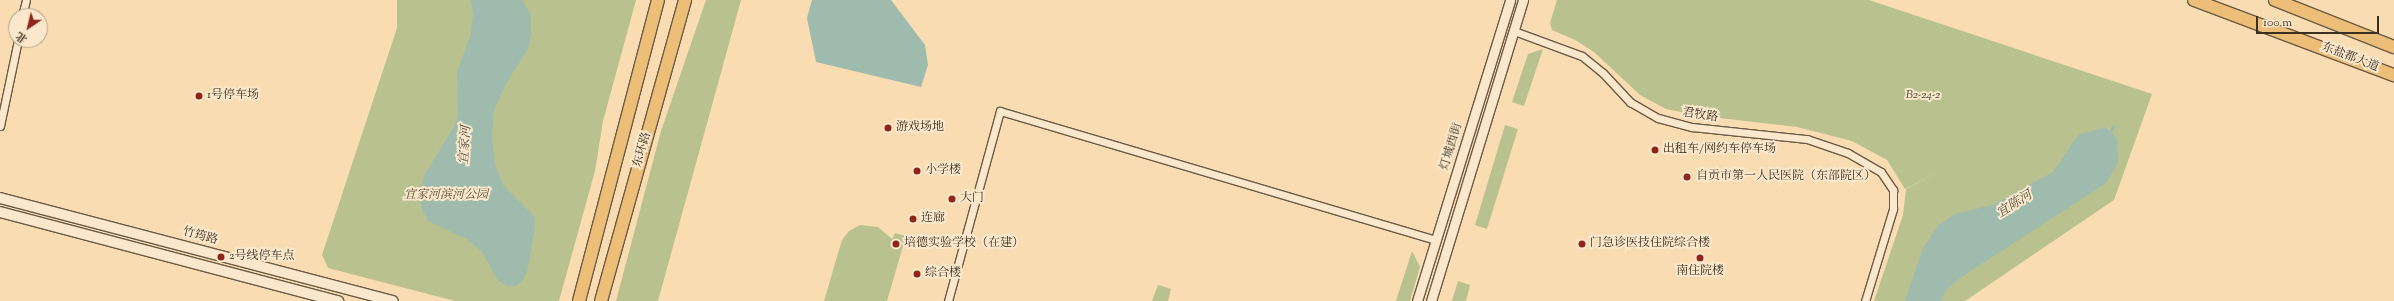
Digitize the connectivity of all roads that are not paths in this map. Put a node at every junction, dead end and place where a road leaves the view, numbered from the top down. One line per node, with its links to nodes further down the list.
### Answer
1 (658, 0): 17 (highway, 东环路)
2 (685, 0): 18 (highway, 东环路)
3 (1510, 0): 14 (street, 灯城西街)
4 (1523, 0): 7 (street, 灯城西街)
5 (2194, 0): 10 (highway, 东盐都大道)
6 (2274, 0): 8 (highway)
7 (1514, 31): 21 (street, 灯城西街); 22 (street, 君牧路)
8 (2394, 46)
9 (16, 48): 11 (street)
10 (2394, 75)
11 (0, 126)
12 (0, 198): 16 (main road, 竹筠路)
13 (0, 212): 15 (main road)
14 (1436, 240): 19 (street); 20 (street, 灯城西街)
15 (338, 301)
16 (393, 301)
17 (579, 301)
18 (601, 301)
19 (948, 301)
20 (1417, 301)
21 (1431, 301)
22 (1865, 301)

